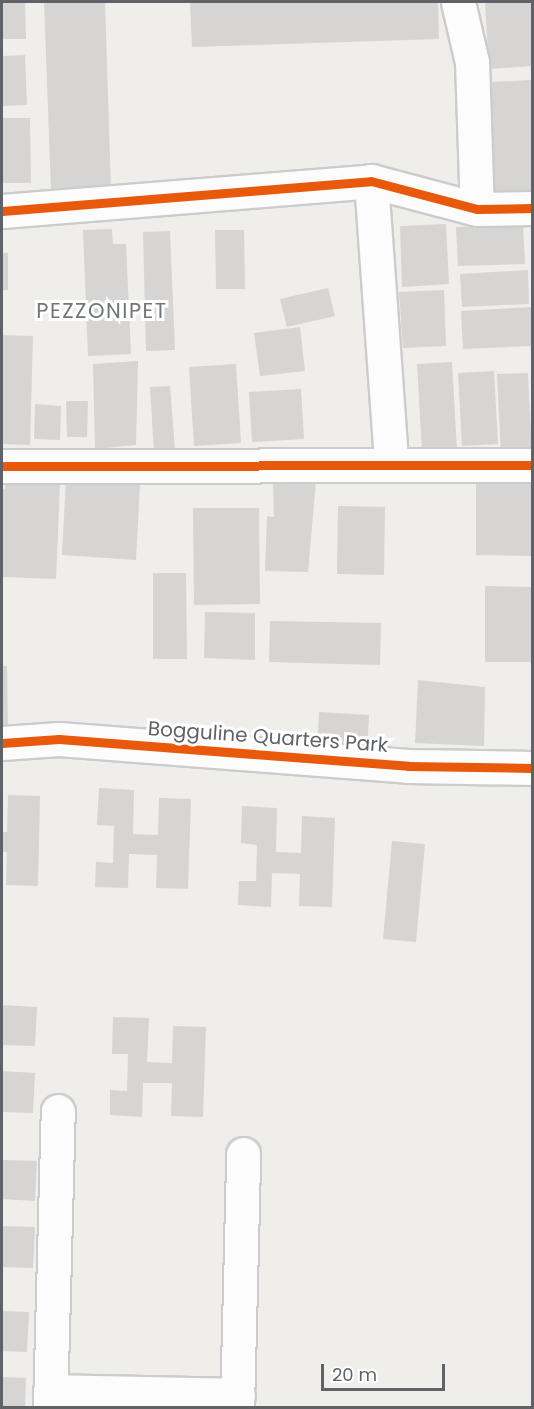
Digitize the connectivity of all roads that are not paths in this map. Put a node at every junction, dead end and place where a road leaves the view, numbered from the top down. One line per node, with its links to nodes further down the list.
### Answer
1 (458, 2): 4 (street)
2 (371, 181): 4 (street); 5 (street); 6 (street)
3 (532, 208): 4 (street)
4 (477, 209)
5 (2, 211)
6 (391, 464): 7 (street); 8 (street)
7 (532, 465)
8 (2, 466)
9 (2, 743): 10 (street, Bogguline Quarters Park)
10 (532, 768)
11 (58, 1111): 13 (street)
12 (243, 1154): 14 (street)
13 (50, 1399): 14 (street)
14 (237, 1401)

